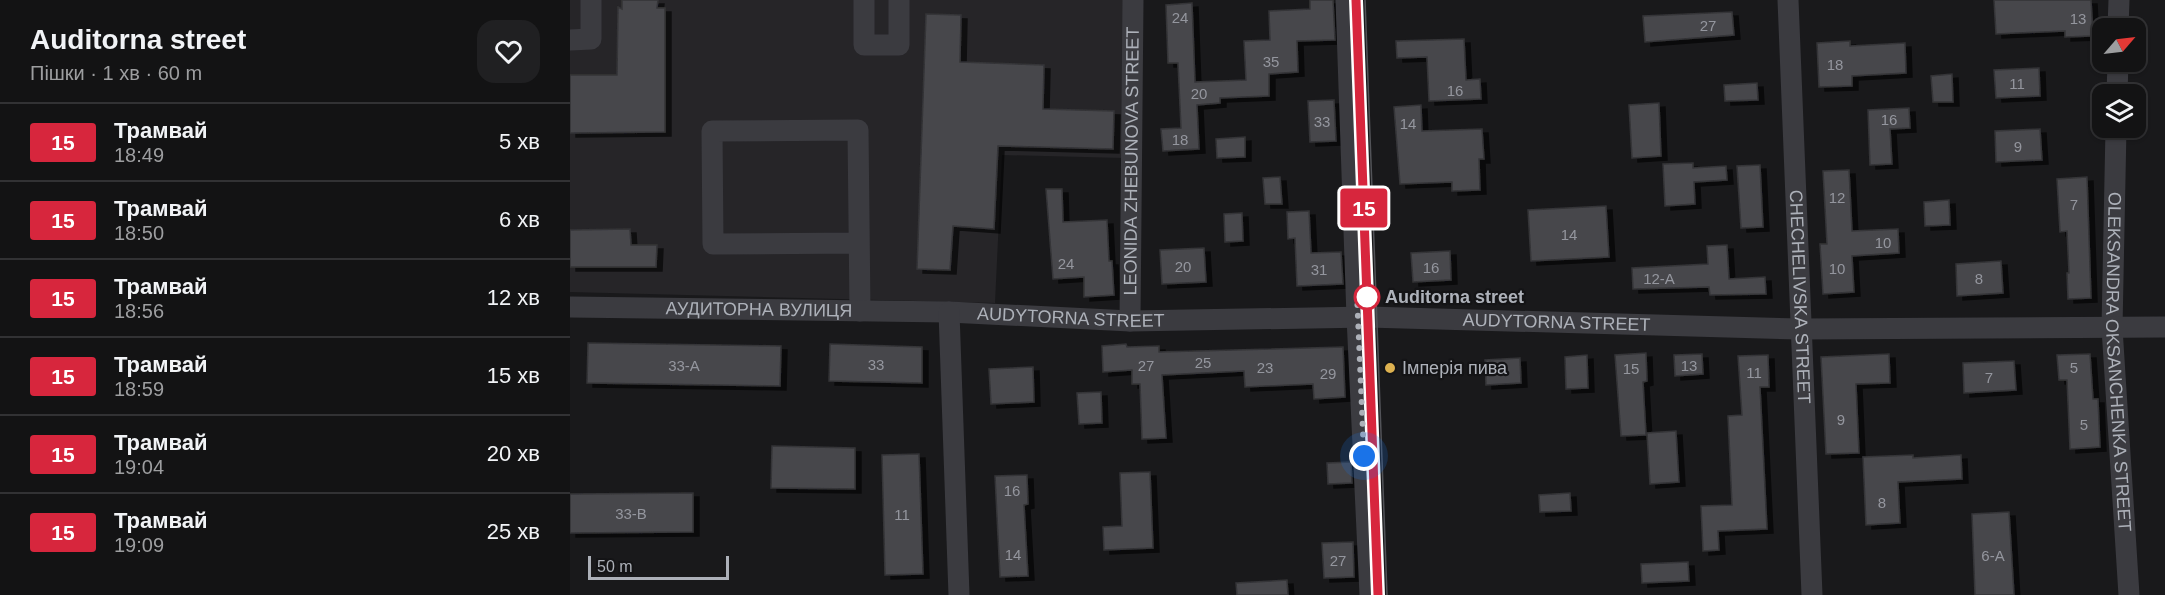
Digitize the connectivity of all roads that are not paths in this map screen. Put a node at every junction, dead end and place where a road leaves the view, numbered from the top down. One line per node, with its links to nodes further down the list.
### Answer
1 (591, 0): 9 (street)
2 (864, 0): 3 (street)
3 (899, 0)
4 (1134, 0): 16 (street, LEONIDA ZHEBUNOVA STREET)
5 (1347, 0): 15 (street)
6 (1788, 0): 19 (street, CHECHELIVSKA STREET)
7 (2119, 0): 8 (street)
8 (2118, 18)
9 (570, 40)
10 (2116, 138): 18 (street, OLEKSANDRA OKSANCHENKA STREET)
11 (859, 243): 11 (street); 13 (street)
12 (570, 307): 13 (street, АУДИТОРНА ВУЛИЦЯ)
13 (860, 311): 14 (street, АУДИТОРНА ВУЛИЦЯ)
14 (949, 312): 16 (street, AUDYTORNA STREET); 20 (street)
15 (1357, 317): 16 (street, AUDYTORNA STREET); 19 (street, AUDYTORNA STREET); 21 (street)
16 (1130, 321)
17 (2165, 327): 18 (street, AUDYTORNA STREET)
18 (2112, 328): 19 (street, AUDYTORNA STREET); 23 (street, OLEKSANDRA OKSANCHENKA STREET)
19 (1800, 329): 22 (street, CHECHELIVSKA STREET)
20 (959, 595)
21 (1370, 595)
22 (1812, 595)
23 (2129, 595)

